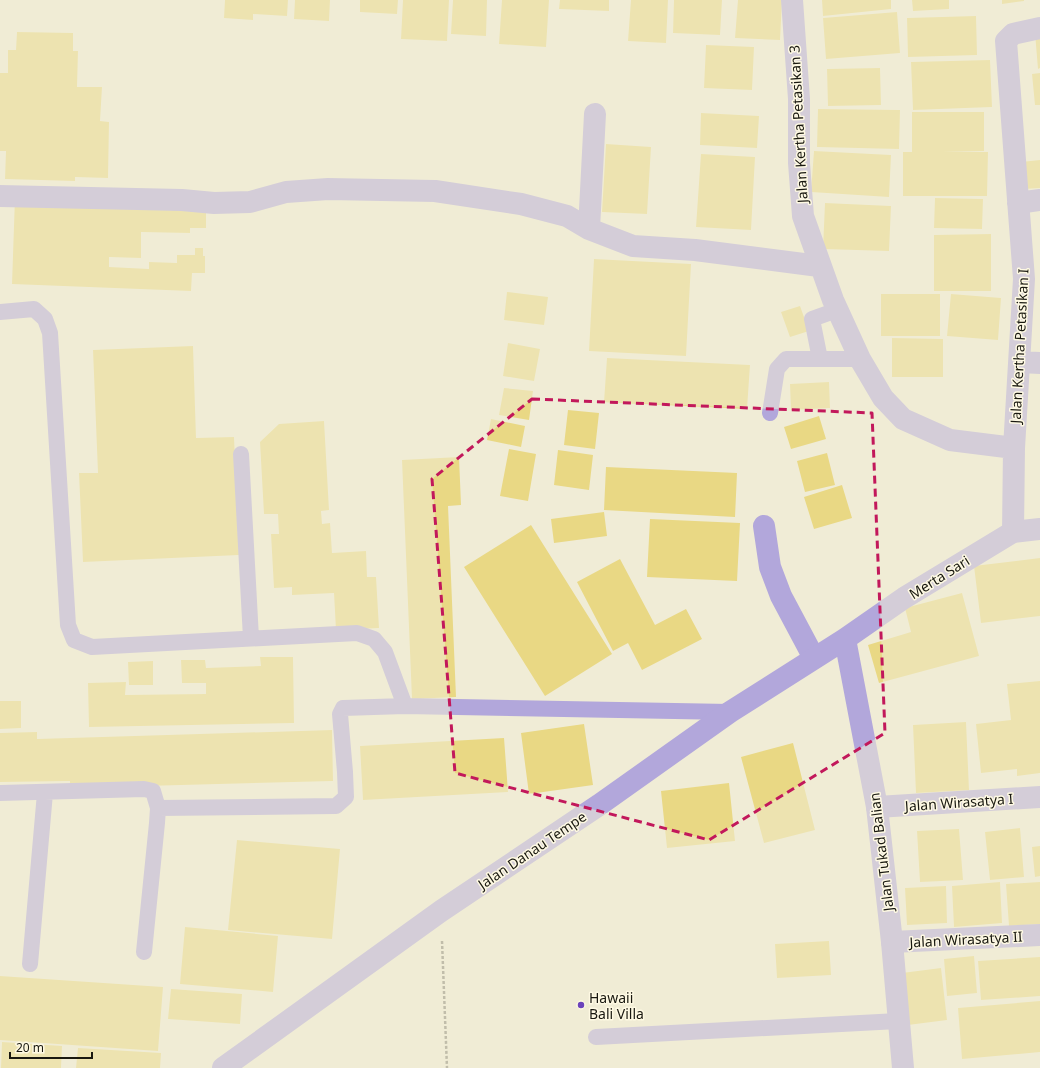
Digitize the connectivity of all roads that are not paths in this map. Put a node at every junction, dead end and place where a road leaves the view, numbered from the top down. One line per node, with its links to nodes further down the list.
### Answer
1 (792, 0): 8 (street, Jalan Kertha Petasikan 3)
2 (1040, 28): 6 (street, Jalan Kertha Petasikan I)
3 (595, 114): 7 (street)
4 (0, 196): 7 (street)
5 (1040, 200): 6 (street)
6 (1018, 203): 13 (street, Jalan Kertha Petasikan I)
7 (589, 228): 8 (street)
8 (820, 266): 9 (street, Jalan Kertha Petasikan 3)
9 (837, 310): 11 (lane); 12 (street, Jalan Kertha Petasikan 3)
10 (0, 312): 20 (lane)
11 (820, 359): 12 (lane); 14 (lane)
12 (860, 359): 15 (street, Jalan Kertha Petasikan 3)
13 (1030, 363): 15 (street, Jalan Kertha Petasikan I)
14 (770, 413)
15 (1014, 448): 19 (street, Jalan Kertha Petasikan I)
16 (241, 454): 20 (lane)
17 (764, 526): 22 (street)
18 (1040, 529): 19 (street, Merta Sari)
19 (1012, 532): 21 (street, Merta Sari)
20 (251, 638): 23 (lane)
21 (845, 639): 22 (street, Jalan Danau Tempe); 28 (street, Jalan Tukad Balian)
22 (814, 658): 24 (street, Jalan Danau Tempe)
23 (405, 706): 24 (lane); 29 (lane)
24 (730, 712): 36 (street, Jalan Danau Tempe)
25 (0, 793): 26 (lane)
26 (45, 793): 29 (lane); 33 (lane)
27 (1040, 797): 28 (street, Jalan Wirasatya I)
28 (877, 807): 31 (street, Jalan Tukad Balian)
29 (158, 808): 32 (lane)
30 (1040, 935): 31 (street, Jalan Wirasatya II)
31 (892, 942): 34 (street, Jalan Tukad Balian)
32 (144, 952)
33 (30, 964)
34 (898, 1021): 35 (lane); 37 (street, Jalan Tukad Balian)
35 (596, 1037)
36 (223, 1068)
37 (903, 1068)

